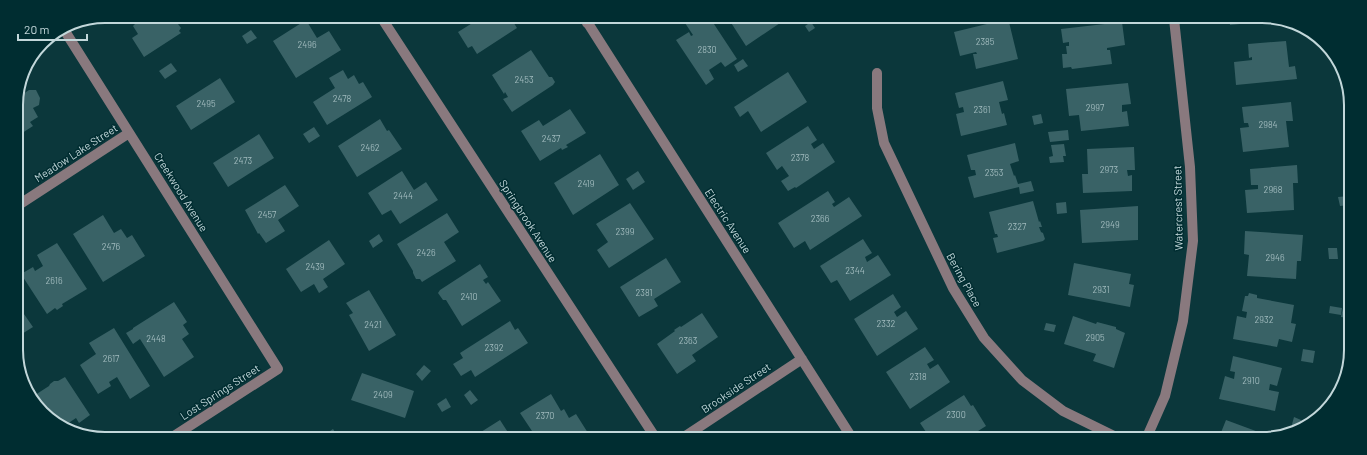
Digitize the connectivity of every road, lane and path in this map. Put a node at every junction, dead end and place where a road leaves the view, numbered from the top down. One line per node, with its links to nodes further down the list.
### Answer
1 (385, 23): 11 (street, Springbrook Avenue)
2 (587, 23): 8 (street, Electric Avenue)
3 (1174, 23): 15 (street, Watercrest Street)
4 (66, 33): 6 (street, Creekwood Avenue)
5 (878, 74): 14 (street, Bering Place)
6 (129, 133): 7 (street, Meadow Lake Street); 9 (street, Creekwood Avenue)
7 (23, 202)
8 (802, 359): 12 (street, Brookside Street); 13 (street, Electric Avenue)
9 (278, 369): 10 (street, Lost Springs Street)
10 (180, 432)
11 (652, 432)
12 (692, 432)
13 (848, 432)
14 (1106, 432)
15 (1149, 432)

